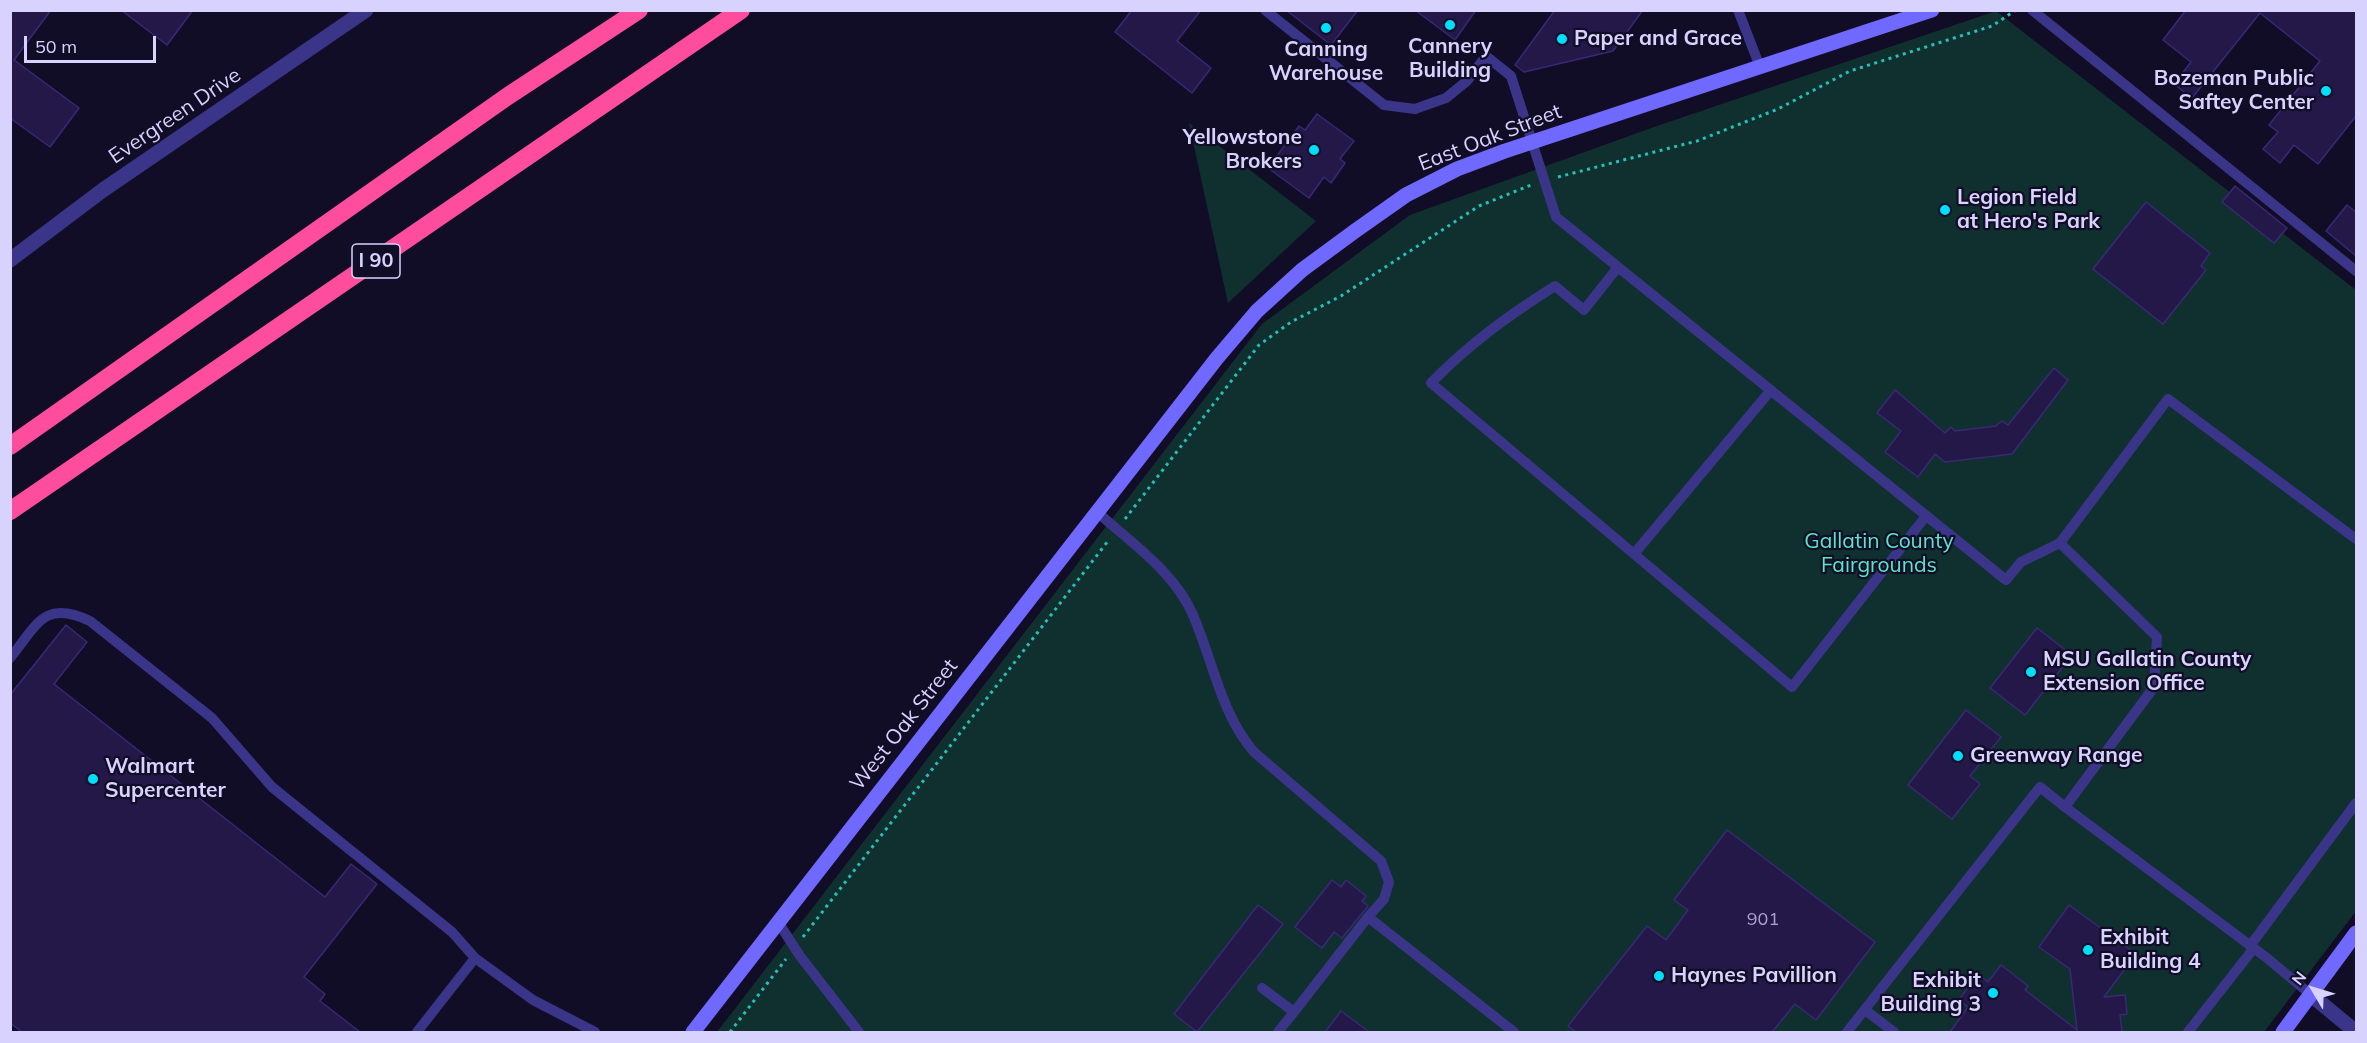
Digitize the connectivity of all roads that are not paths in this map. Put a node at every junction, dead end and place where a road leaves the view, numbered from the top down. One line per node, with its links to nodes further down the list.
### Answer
1 (366, 10): 10 (street, Evergreen Drive)
2 (639, 10): 15 (highway, I 90)
3 (741, 10): 16 (highway, I 90)
4 (1265, 10): 9 (lane)
5 (1738, 10): 8 (lane)
6 (1932, 10): 8 (street, East Oak Street)
7 (2032, 10): 12 (lane)
8 (1760, 67): 9 (street, East Oak Street)
9 (1533, 141): 11 (lane); 14 (street, East Oak Street)
10 (10, 260)
11 (1618, 267): 13 (lane); 21 (lane)
12 (2356, 271)
13 (1771, 390): 18 (lane); 21 (lane)
14 (1148, 444): 17 (street, West Oak Street)
15 (10, 446)
16 (10, 511)
17 (1096, 511): 25 (lane); 26 (street, West Oak Street)
18 (1926, 516): 20 (lane); 21 (lane)
19 (2356, 539): 20 (lane)
20 (2060, 543): 24 (lane)
21 (1634, 554)
22 (10, 658): 29 (lane)
23 (2356, 803): 28 (lane)
24 (2065, 807): 28 (lane); 32 (lane)
25 (1368, 918): 33 (lane); 39 (lane)
26 (778, 922): 36 (street, West Oak Street); 37 (lane)
27 (2356, 933): 31 (street)
28 (2252, 947): 31 (lane); 42 (lane)
29 (475, 958): 34 (lane); 35 (lane)
30 (1262, 988): 33 (lane)
31 (2310, 994): 43 (street); 44 (street)
32 (1865, 1010): 40 (lane); 41 (lane)
33 (1294, 1012): 38 (lane)
34 (417, 1032)
35 (595, 1032)
36 (693, 1032)
37 (859, 1032)
38 (1278, 1032)
39 (1514, 1032)
40 (1847, 1032)
41 (1894, 1032)
42 (2188, 1032)
43 (2283, 1032)
44 (2356, 1032)

